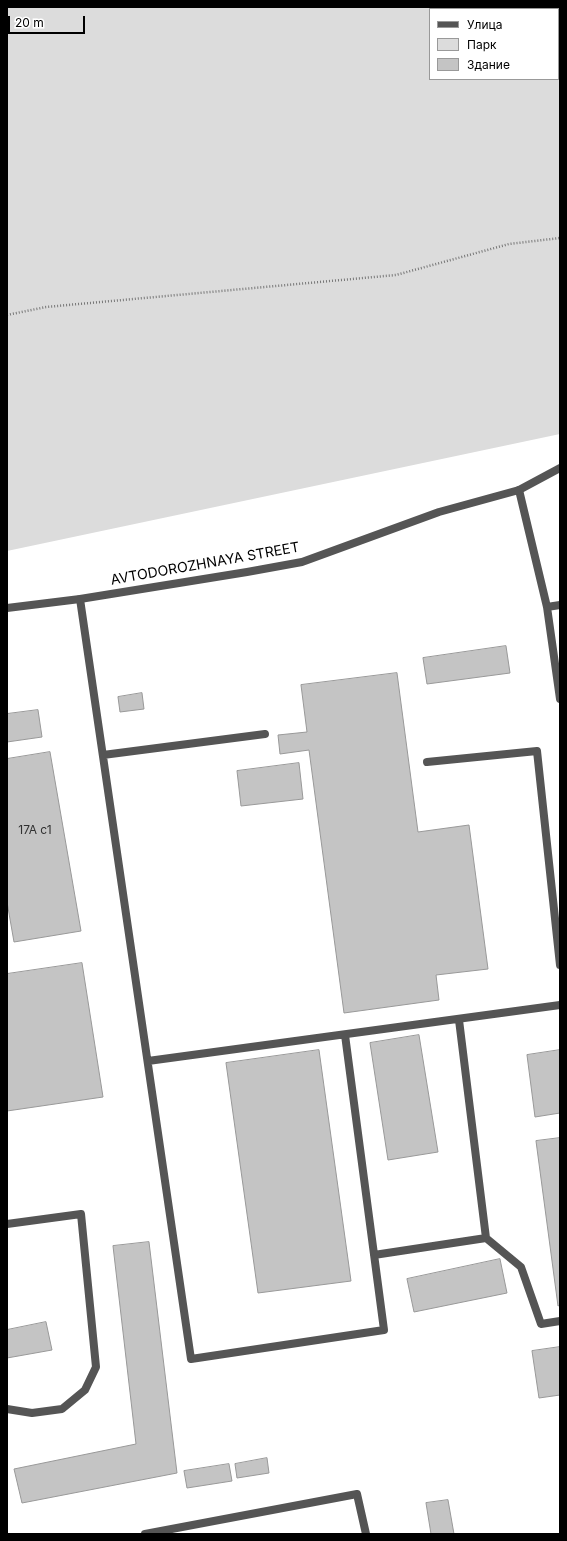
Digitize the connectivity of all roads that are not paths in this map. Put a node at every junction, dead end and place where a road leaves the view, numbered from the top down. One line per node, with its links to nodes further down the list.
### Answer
1 (560, 468): 2 (street, AVTODOROZHNAYA STREET)
2 (519, 490): 3 (street, AVTODOROZHNAYA STREET); 5 (street)
3 (80, 599): 6 (street, AVTODOROZHNAYA STREET); 9 (street)
4 (560, 605): 5 (street)
5 (547, 607): 7 (street)
6 (7, 608)
7 (560, 699)
8 (265, 734): 9 (street)
9 (103, 755): 15 (street)
10 (427, 762): 11 (street)
11 (560, 965)
12 (560, 1005): 13 (street)
13 (460, 1020): 14 (street); 17 (street)
14 (344, 1035): 15 (street); 18 (street)
15 (148, 1061): 18 (street)
16 (7, 1224): 20 (street)
17 (486, 1238): 18 (street); 19 (street)
18 (374, 1255)
19 (560, 1321)
20 (7, 1409)
21 (145, 1534): 22 (street)
22 (366, 1534)

